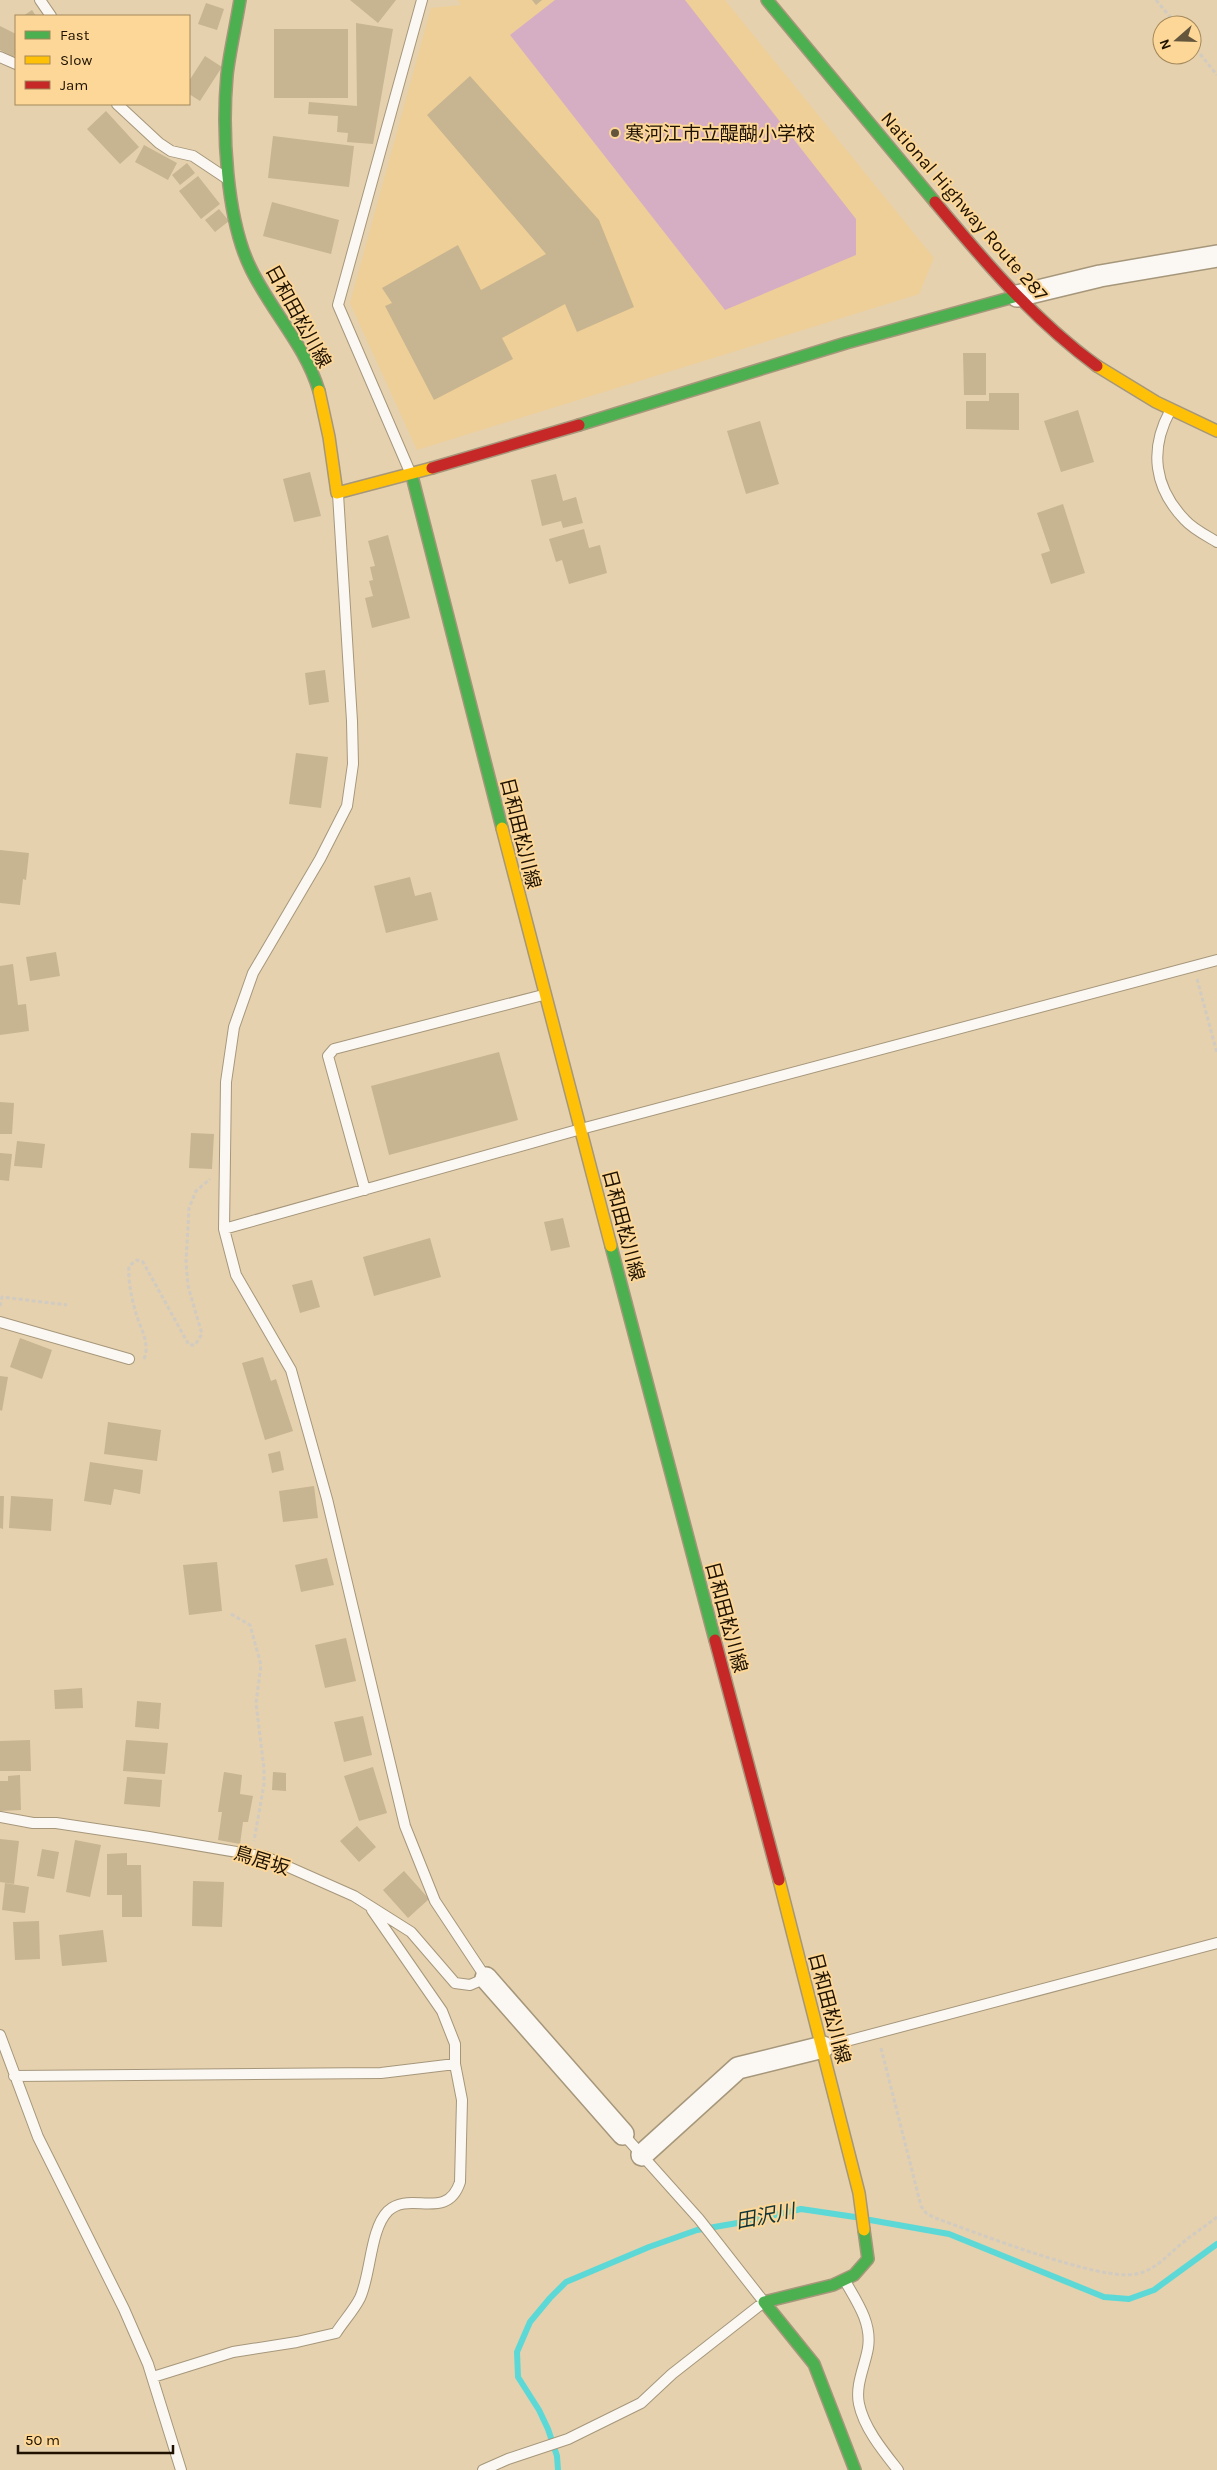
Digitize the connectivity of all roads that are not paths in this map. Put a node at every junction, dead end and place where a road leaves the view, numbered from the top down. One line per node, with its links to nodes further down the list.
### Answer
1 (40, 0): 5 (lane)
2 (240, 0): 9 (main road, 日和田松川線)
3 (422, 0): 14 (lane)
4 (767, 0): 11 (main road, National Highway Route 287)
5 (50, 15)
6 (0, 57): 7 (lane)
7 (15, 64)
8 (118, 105): 9 (lane)
9 (231, 181): 15 (main road, 日和田松川線)
10 (1217, 256): 11 (street)
11 (1017, 296): 12 (main road, National Highway Route 287); 14 (main road)
12 (1171, 408): 13 (main road, National Highway Route 287); 16 (lane)
13 (1217, 431)
14 (412, 476): 15 (main road); 18 (main road, 日和田松川線)
15 (338, 493): 21 (lane)
16 (1217, 542)
17 (1217, 960): 19 (lane)
18 (544, 994): 19 (main road, 日和田松川線); 20 (lane)
19 (581, 1129): 20 (lane); 29 (main road, 日和田松川線)
20 (365, 1190): 21 (lane)
21 (224, 1229): 27 (lane)
22 (0, 1322): 23 (lane)
23 (129, 1359)
24 (0, 1817): 25 (lane, 鳥居坂)
25 (369, 1905): 27 (lane, 鳥居坂); 30 (lane)
26 (1217, 1943): 29 (lane)
27 (486, 1978): 32 (street)
28 (0, 2035): 31 (lane)
29 (822, 2047): 33 (street); 34 (main road, 日和田松川線)
30 (456, 2064): 31 (lane); 36 (lane)
31 (14, 2076): 36 (lane)
32 (623, 2134): 33 (lane)
33 (642, 2155): 35 (lane)
34 (844, 2279): 35 (main road, 日和田松川線); 40 (lane)
35 (764, 2302): 38 (lane); 39 (main road)
36 (154, 2377): 37 (lane)
37 (181, 2470)
38 (483, 2470)
39 (855, 2470)
40 (898, 2470)

